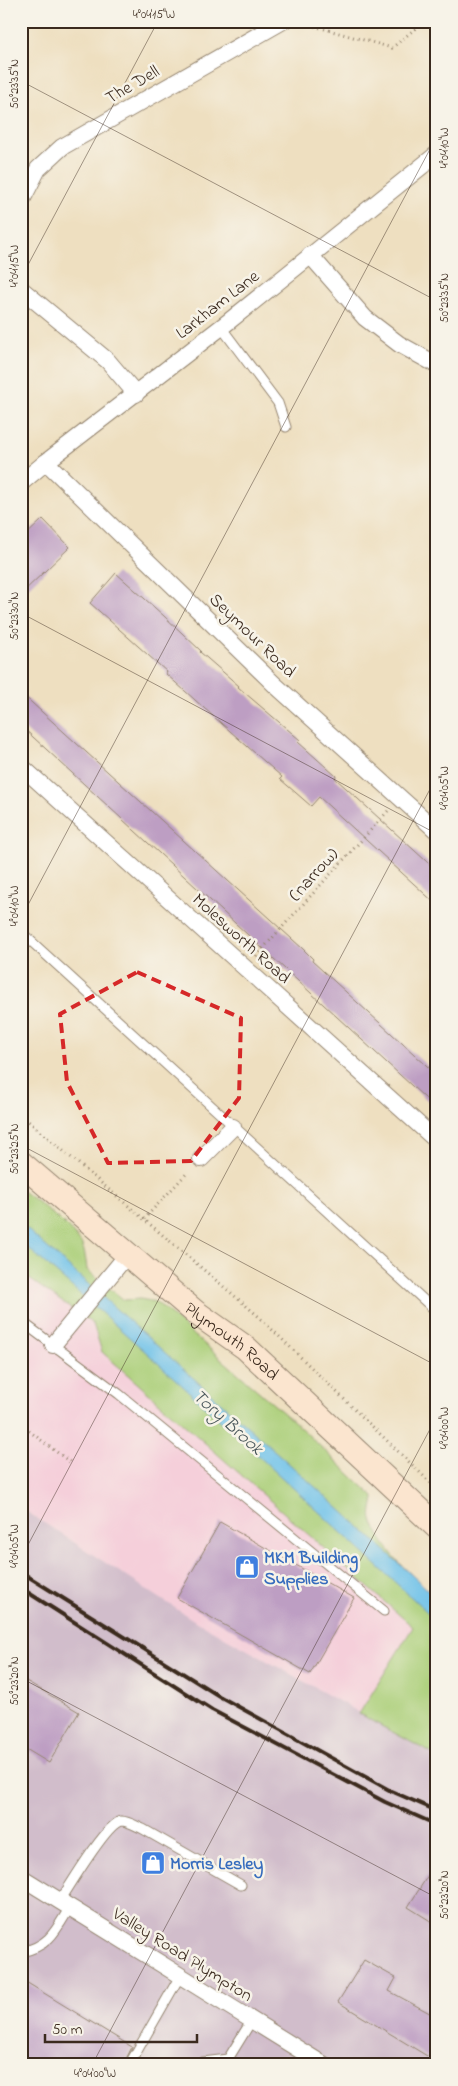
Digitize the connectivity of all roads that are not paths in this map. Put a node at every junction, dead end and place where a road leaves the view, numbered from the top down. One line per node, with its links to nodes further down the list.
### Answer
1 (283, 21): 3 (street, The Dell)
2 (437, 154): 4 (street, Larkham Lane)
3 (21, 202)
4 (310, 255): 6 (street, Larkham Lane); 7 (street)
5 (21, 289): 8 (street)
6 (221, 327): 8 (street, Larkham Lane); 9 (lane)
7 (437, 364)
8 (136, 394): 10 (street, Larkham Lane)
9 (286, 427)
10 (46, 462): 11 (street, Larkham Lane); 13 (street, Seymour Road)
11 (21, 483)
12 (21, 766): 16 (street, Molesworth Road)
13 (437, 831)
14 (21, 932): 15 (lane)
15 (233, 1127): 17 (street); 20 (lane)
16 (437, 1141)
17 (201, 1159)
18 (21, 1163): 19 (main road, Plymouth Road)
19 (127, 1255): 22 (street); 23 (main road, Plymouth Road)
20 (437, 1312)
21 (21, 1321): 22 (lane)
22 (53, 1345): 24 (lane)
23 (437, 1527)
24 (384, 1611)
25 (21, 1877): 27 (street, Valley Road Plympton)
26 (241, 1885): 27 (lane)
27 (65, 1904): 28 (lane); 29 (street, Valley Road Plympton)
28 (21, 1952)
29 (180, 1976): 30 (street, Valley Road Plympton); 31 (lane)
30 (252, 2020): 32 (lane); 33 (street, Valley Road Plympton)
31 (128, 2065)
32 (202, 2065)
33 (324, 2065)

